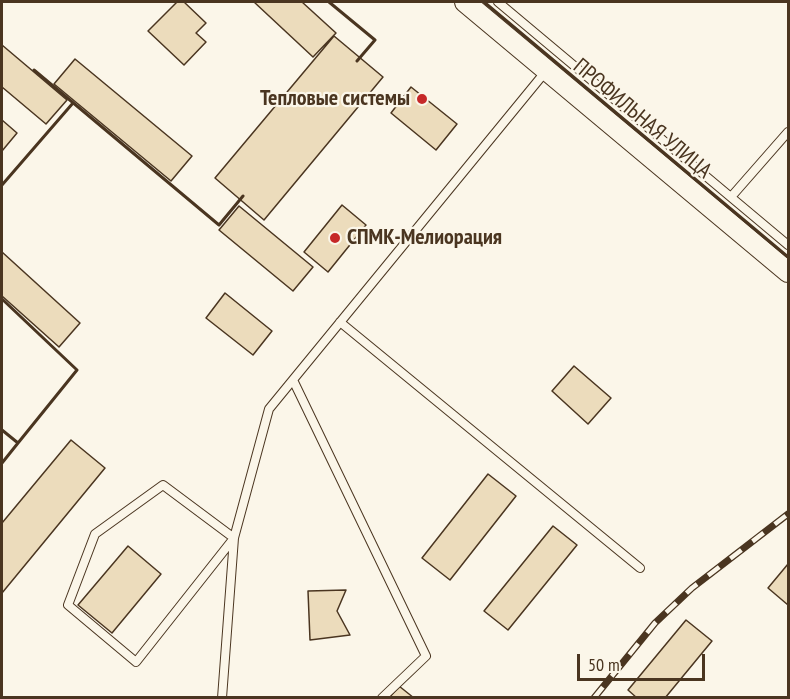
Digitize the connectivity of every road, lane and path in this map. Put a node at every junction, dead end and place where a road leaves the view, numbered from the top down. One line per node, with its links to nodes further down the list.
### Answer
1 (465, 2): 3 (street, ПРОФИЛЬНАЯ УЛИЦА)
2 (498, 2): 5 (lane)
3 (547, 70): 7 (street, ПРОФИЛЬНАЯ УЛИЦА); 8 (lane)
4 (789, 132): 5 (lane)
5 (731, 197): 6 (lane)
6 (789, 245)
7 (789, 272)
8 (340, 322): 9 (lane); 11 (lane)
9 (293, 380): 10 (lane); 13 (lane)
10 (234, 538): 10 (lane); 12 (lane)
11 (640, 568)
12 (222, 698)
13 (382, 698)

